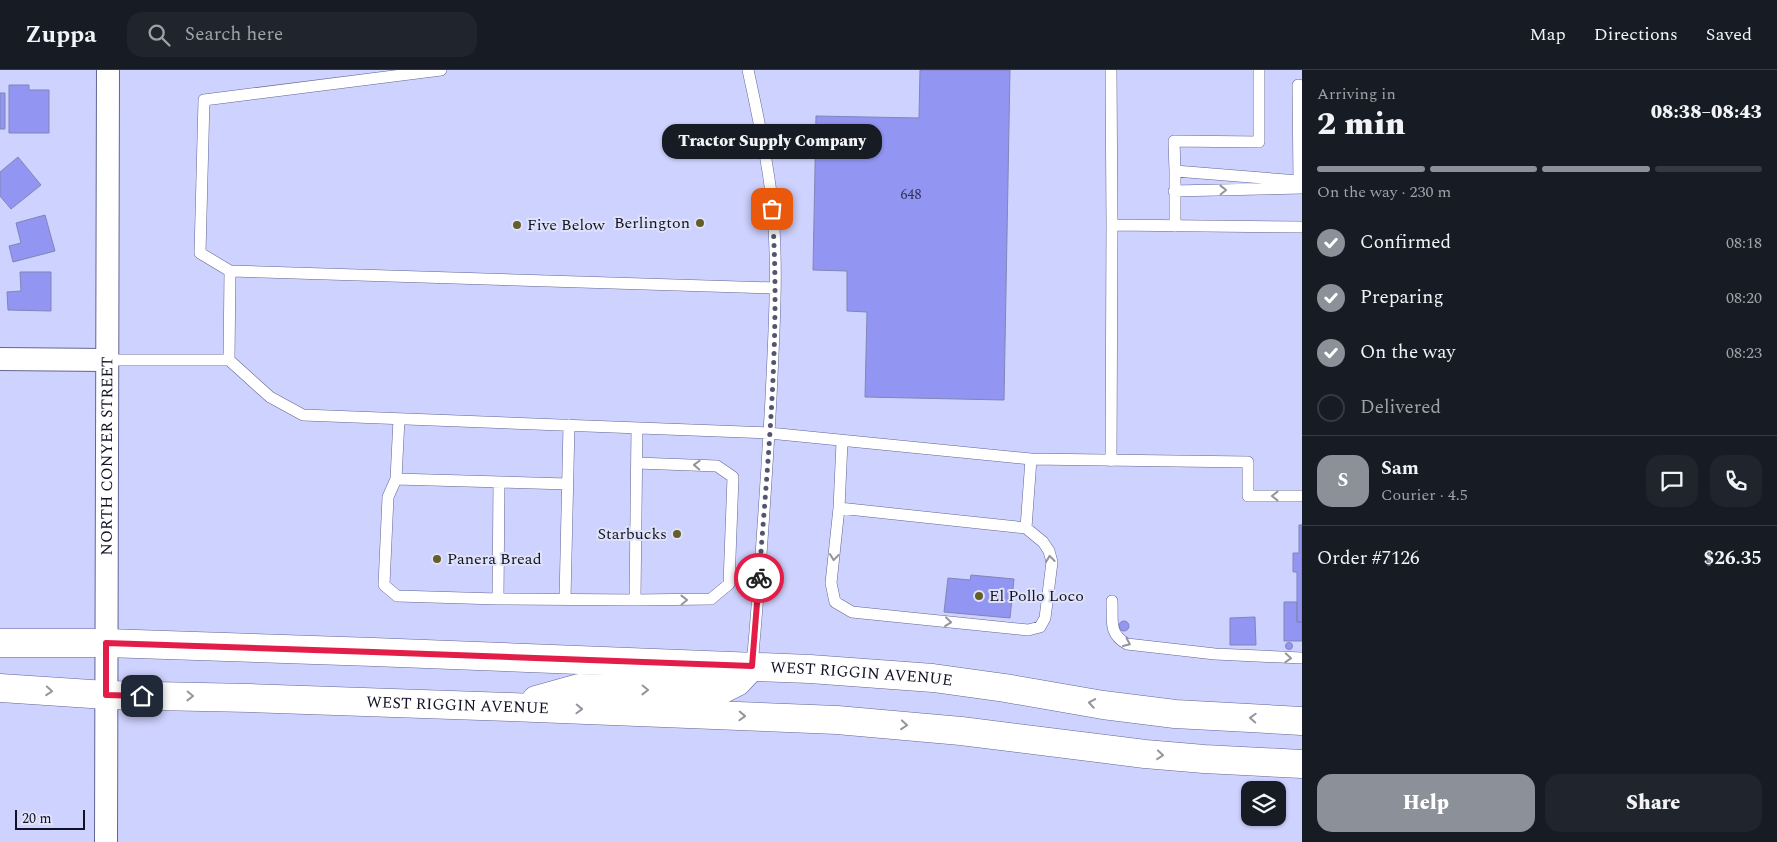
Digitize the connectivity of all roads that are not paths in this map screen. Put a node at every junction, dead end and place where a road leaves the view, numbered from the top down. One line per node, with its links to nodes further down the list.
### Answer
1 (108, 70): 16 (street, NORTH CONYER STREET)
2 (441, 70): 13 (lane)
3 (748, 70): 14 (lane)
4 (1111, 70): 10 (lane)
5 (1259, 70): 7 (lane)
6 (1300, 85): 7 (lane)
7 (1175, 172): 9 (lane)
8 (1302, 188): 9 (lane, one-way to 8)
9 (1174, 191): 11 (lane)
10 (1112, 225): 11 (lane); 24 (lane)
11 (1175, 226): 12 (lane)
12 (1302, 227)
13 (230, 271): 14 (lane); 17 (lane)
14 (775, 288): 21 (lane)
15 (0, 359): 16 (street)
16 (106, 360): 17 (lane); 37 (street, NORTH CONYER STREET)
17 (229, 360): 18 (lane)
18 (399, 419): 19 (lane); 26 (lane)
19 (569, 425): 20 (lane); 28 (lane)
20 (637, 428): 21 (lane); 25 (lane)
21 (769, 433): 22 (lane); 39 (lane)
22 (842, 442): 23 (lane); 30 (lane)
23 (1031, 460): 24 (lane); 31 (lane)
24 (1111, 461): 29 (lane, one-way to 24)
25 (637, 463): 34 (lane); 34 (lane, one-way to 25)
26 (396, 479): 27 (lane); 32 (lane)
27 (499, 482): 28 (lane); 32 (lane)
28 (567, 484): 33 (lane)
29 (1302, 496)
30 (839, 508): 31 (lane); 31 (lane, one-way to 31)
31 (1026, 528)
32 (498, 599): 33 (lane)
33 (565, 599): 34 (lane)
34 (635, 600)
35 (1112, 601): 38 (lane, one-way to 38)
36 (0, 643): 37 (main road, WEST RIGGIN AVENUE)
37 (106, 643): 39 (main road, WEST RIGGIN AVENUE); 41 (street, NORTH CONYER STREET)
38 (1302, 658)
39 (752, 666): 42 (main road, one-way to 39); 43 (main road, WEST RIGGIN AVENUE, one-way to 39)
40 (0, 688): 41 (main road, WEST RIGGIN AVENUE, one-way to 41)
41 (106, 695): 42 (main road, WEST RIGGIN AVENUE, one-way to 42); 45 (street, NORTH CONYER STREET)
42 (510, 706): 44 (main road, WEST RIGGIN AVENUE, one-way to 44)
43 (1302, 721)
44 (1302, 764)
45 (106, 842)

